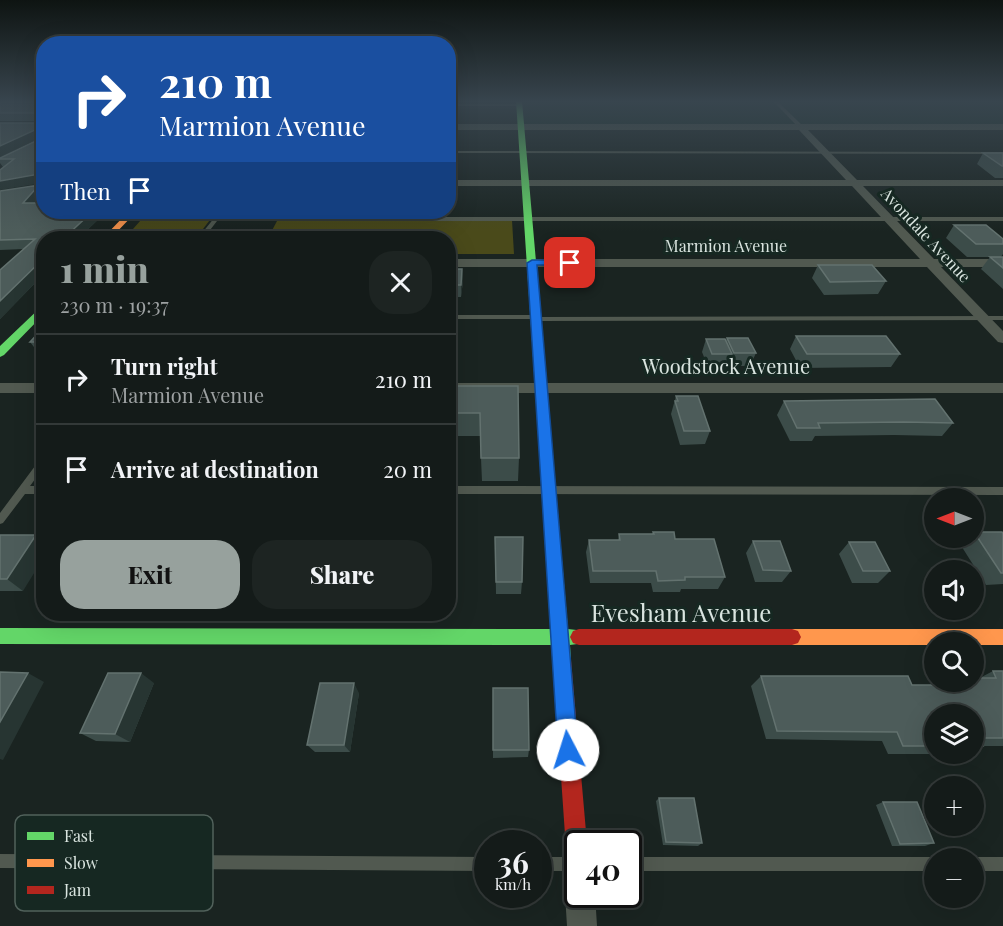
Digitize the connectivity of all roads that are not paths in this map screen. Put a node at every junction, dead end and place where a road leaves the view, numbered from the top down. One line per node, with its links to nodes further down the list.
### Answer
1 (522, 144): 3 (street)
2 (817, 144): 5 (street, Avondale Avenue)
3 (523, 152): 4 (lane); 5 (lane); 8 (street)
4 (456, 153)
5 (825, 153): 6 (lane); 9 (street, Avondale Avenue)
6 (1003, 153)
7 (456, 183): 8 (street)
8 (526, 183): 9 (street); 13 (street)
9 (855, 183): 10 (street); 14 (street, Avondale Avenue)
10 (1003, 183)
11 (125, 219): 16 (street)
12 (215, 219): 13 (lane); 17 (lane)
13 (528, 219): 14 (lane); 19 (street)
14 (889, 219): 15 (lane); 20 (street, Avondale Avenue)
15 (1003, 219)
16 (114, 231)
17 (206, 231)
18 (456, 263): 19 (street, Marmion Avenue)
19 (532, 263): 20 (street, Marmion Avenue); 24 (street)
20 (930, 263): 21 (street, Marmion Avenue); 25 (street, Avondale Avenue)
21 (1003, 263)
22 (36, 315): 28 (street)
23 (456, 317): 24 (lane)
24 (536, 318): 25 (lane); 32 (street)
25 (982, 318): 26 (lane); 27 (street, Avondale Avenue)
26 (1003, 318)
27 (1003, 339)
28 (0, 353)
29 (0, 388): 30 (street)
30 (36, 388)
31 (456, 388): 32 (street, Woodstock Avenue)
32 (542, 388): 33 (street, Woodstock Avenue); 38 (street)
33 (1003, 388)
34 (36, 471): 35 (lane)
35 (22, 490): 36 (lane); 40 (lane)
36 (36, 490)
37 (456, 490): 38 (lane)
38 (549, 490): 39 (lane); 42 (street)
39 (1003, 491)
40 (0, 520)
41 (0, 636): 42 (street, Evesham Avenue)
42 (558, 637): 43 (street, Evesham Avenue); 44 (street)
43 (1003, 637)
44 (575, 830)
45 (0, 861): 46 (lane)
46 (15, 861)
47 (213, 862): 48 (lane)
48 (474, 864)
49 (642, 864): 50 (lane)
50 (924, 864)
51 (984, 864): 52 (lane)
52 (1003, 864)
53 (581, 908): 54 (street)
54 (582, 926)

